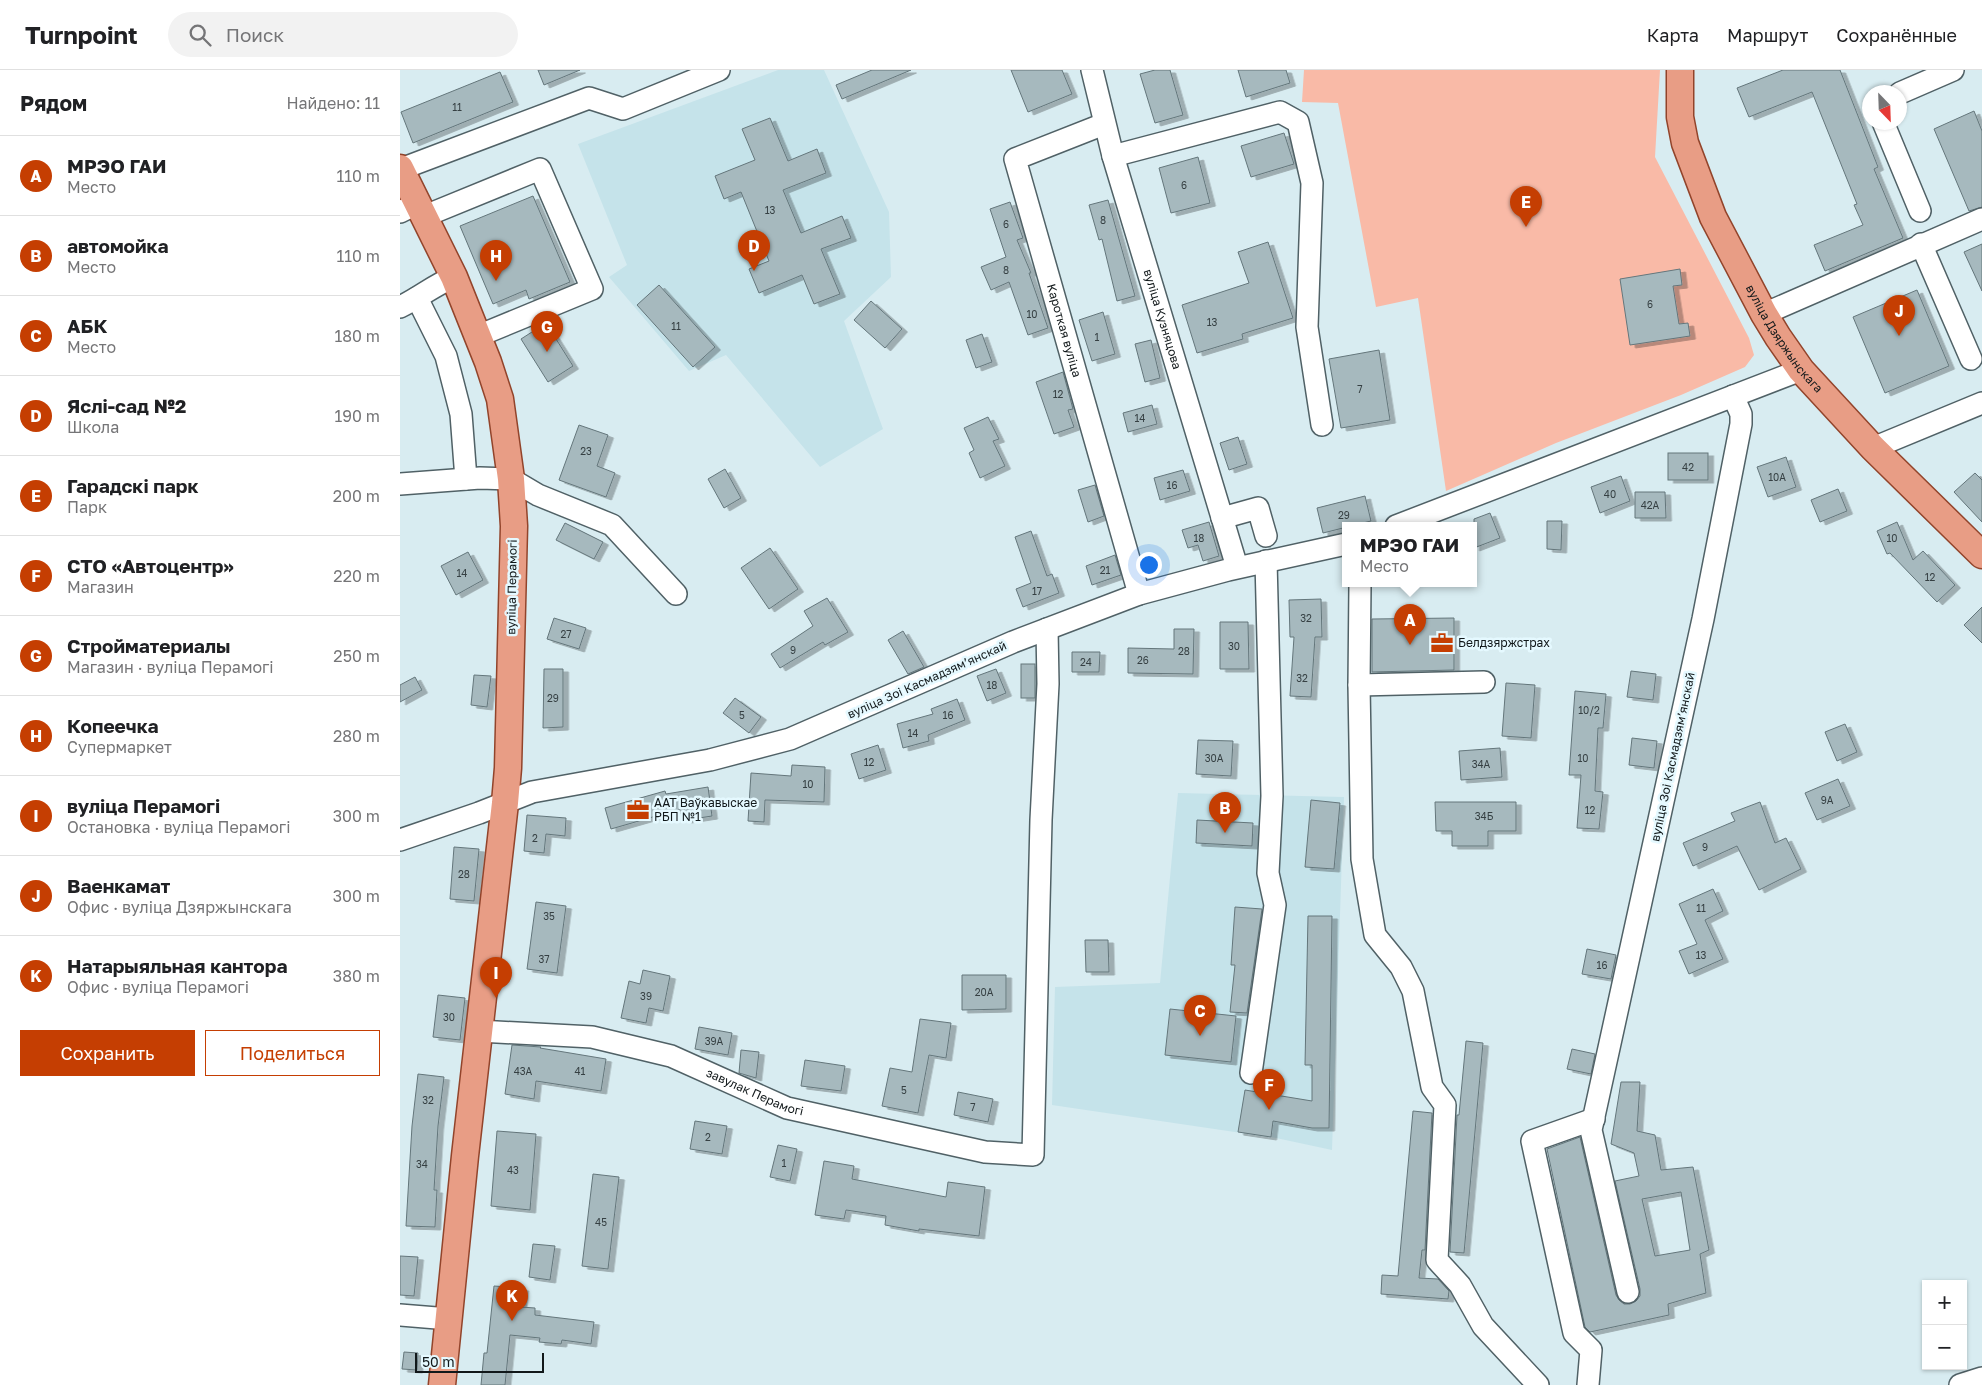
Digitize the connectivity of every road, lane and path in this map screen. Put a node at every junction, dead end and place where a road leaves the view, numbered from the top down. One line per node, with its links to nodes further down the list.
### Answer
1 (719, 70): 9 (street)
2 (1092, 70): 6 (street, вуліца Кузняцова)
3 (1680, 70): 16 (main road, вуліца Дзяржынскага)
4 (1954, 70): 5 (street)
5 (1907, 90)
6 (1104, 124): 8 (street, вуліца Кузняцова); 36 (street, Кароткая вуліца)
7 (1886, 130): 11 (street)
8 (1113, 156): 22 (street); 27 (street, вуліца Кузняцова)
9 (400, 169): 10 (main road, вуліца Перамогі)
10 (414, 210): 14 (main road, вуліца Перамогі); 17 (street)
11 (1920, 211)
12 (1982, 219): 13 (street)
13 (1921, 244): 16 (street); 18 (street)
14 (454, 277): 15 (street); 17 (main road, вуліца Перамогі)
15 (409, 303): 24 (street)
16 (1764, 314): 19 (main road, вуліца Дзяржынскага)
17 (478, 336): 25 (main road, вуліца Перамогі)
18 (1972, 358)
19 (1801, 370): 20 (street); 23 (main road, вуліца Дзяржынскага)
20 (1733, 396): 28 (street); 44 (street, вуліца Зоі Касмадзямʼянскай)
21 (1982, 403): 23 (street)
22 (1322, 425)
23 (1873, 448): 31 (main road, вуліца Дзяржынскага)
24 (466, 479): 25 (street); 26 (street)
25 (511, 479): 35 (street); 40 (main road, вуліца Перамогі)
26 (400, 484)
27 (1222, 518): 29 (street); 33 (street, вуліца Кузняцова)
28 (1406, 522)
29 (1266, 536)
30 (1342, 545): 32 (street, вуліца Зоі Касмадзямʼянскай)
31 (1982, 554)
32 (1266, 562): 33 (street, вуліца Зоі Касмадзямʼянскай); 43 (street)
33 (1237, 567): 36 (street, вуліца Зоі Касмадзямʼянскай)
34 (1360, 587): 39 (street)
35 (676, 594)
36 (1140, 594): 37 (street, вуліца Зоі Касмадзямʼянскай)
37 (1046, 629): 40 (street, вуліца Зоі Касмадзямʼянскай); 42 (street, завулак Перамогі)
38 (1484, 682): 39 (street)
39 (1359, 685): 50 (street)
40 (505, 803): 41 (street, вуліца Зоі Касмадзямʼянскай); 42 (main road, вуліца Перамогі)
41 (400, 840)
42 (479, 1031): 47 (main road, вуліца Перамогі)
43 (1251, 1073)
44 (1594, 1119): 45 (street, вуліца Зоі Касмадзямʼянскай); 51 (street)
45 (1628, 1292)
46 (400, 1315): 47 (street)
47 (449, 1319): 49 (main road, вуліца Перамогі)
48 (1982, 1378): 52 (street)
49 (442, 1385)
50 (1538, 1385)
51 (1588, 1385)
52 (1960, 1385)

